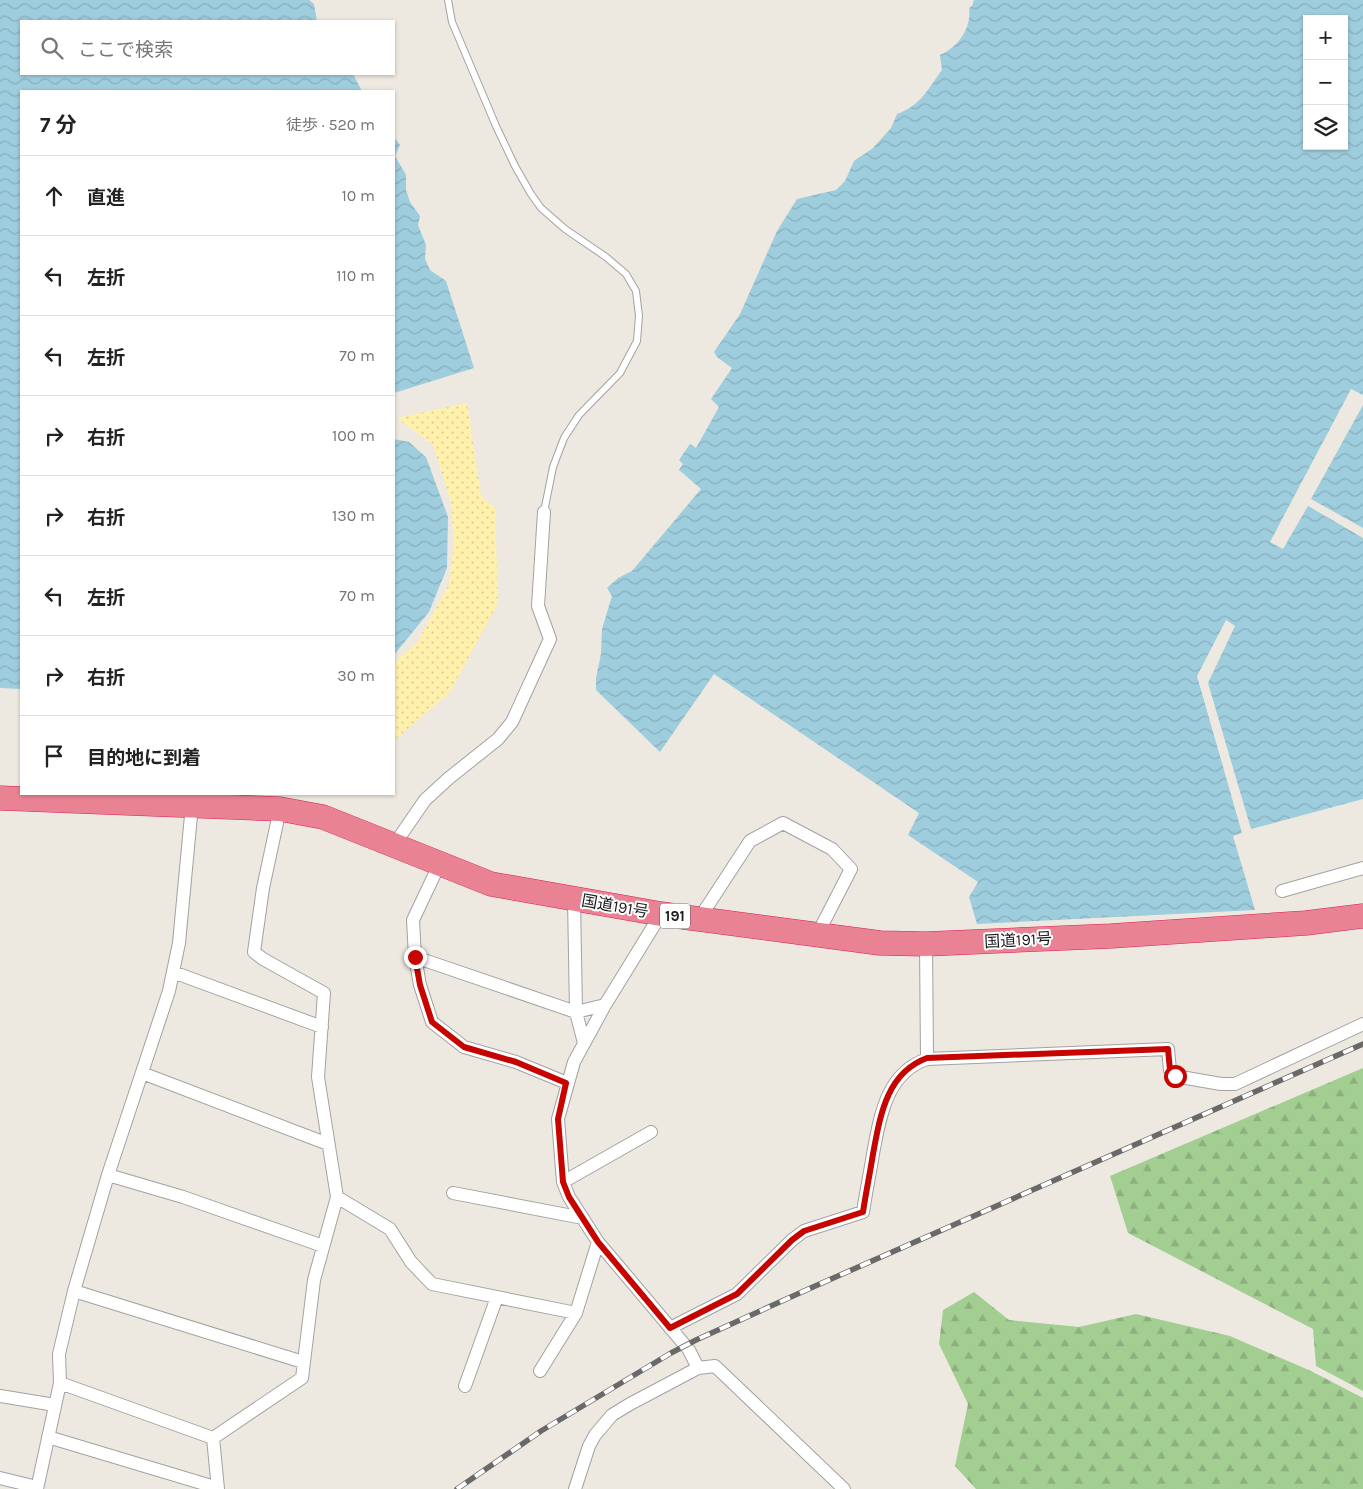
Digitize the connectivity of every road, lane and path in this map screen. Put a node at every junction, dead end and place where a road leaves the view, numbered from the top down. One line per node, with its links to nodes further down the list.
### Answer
1 (448, 0): 2 (lane)
2 (544, 512): 6 (street)
3 (0, 798): 4 (highway, 国道191号 / 191)
4 (192, 805): 5 (highway, 国道191号 / 191); 17 (street)
5 (280, 809): 6 (highway, 国道191号 / 191); 21 (street)
6 (394, 845): 7 (highway, 国道191号 / 191)
7 (439, 865): 10 (highway, 国道191号 / 191); 16 (street)
8 (1363, 868): 9 (street)
9 (1282, 890)
10 (574, 899): 11 (highway, 国道191号 / 191); 19 (street)
11 (661, 914): 13 (highway, 国道191号 / 191); 18 (street)
12 (1363, 916): 15 (highway, 国道191号 / 191)
13 (699, 919): 14 (highway, 国道191号 / 191); 14 (street)
14 (817, 935): 15 (highway, 国道191号 / 191)
15 (926, 944): 23 (street)
16 (415, 957): 19 (street); 25 (street)
17 (173, 972): 21 (street); 24 (street)
18 (605, 1005): 19 (street); 22 (street)
19 (576, 1012): 22 (street)
20 (1363, 1024): 23 (street)
21 (322, 1027): 27 (street)
22 (584, 1043): 25 (street)
23 (927, 1058): 38 (street)
24 (142, 1073): 27 (street); 28 (street)
25 (566, 1083): 29 (street)
26 (651, 1132): 29 (street)
27 (328, 1144): 31 (street)
28 (108, 1175): 34 (street); 35 (street)
29 (563, 1182): 32 (street)
30 (454, 1193): 32 (street)
31 (338, 1197): 34 (street); 36 (street)
32 (582, 1218): 33 (street)
33 (598, 1242): 37 (street); 38 (street)
34 (323, 1246): 39 (street)
35 (74, 1291): 39 (street); 42 (street)
36 (497, 1297): 37 (street); 43 (street)
37 (576, 1313): 41 (street)
38 (670, 1328): 40 (street)
39 (303, 1362): 47 (street)
40 (698, 1368): 51 (street); 52 (street)
41 (540, 1371)
42 (60, 1383): 45 (street); 47 (street)
43 (465, 1386)
44 (0, 1396): 45 (street)
45 (55, 1404): 46 (street)
46 (48, 1437): 49 (street); 50 (street)
47 (213, 1438): 50 (street)
48 (0, 1478): 49 (street)
49 (37, 1488)
50 (218, 1489)
51 (574, 1489)
52 (844, 1489)

